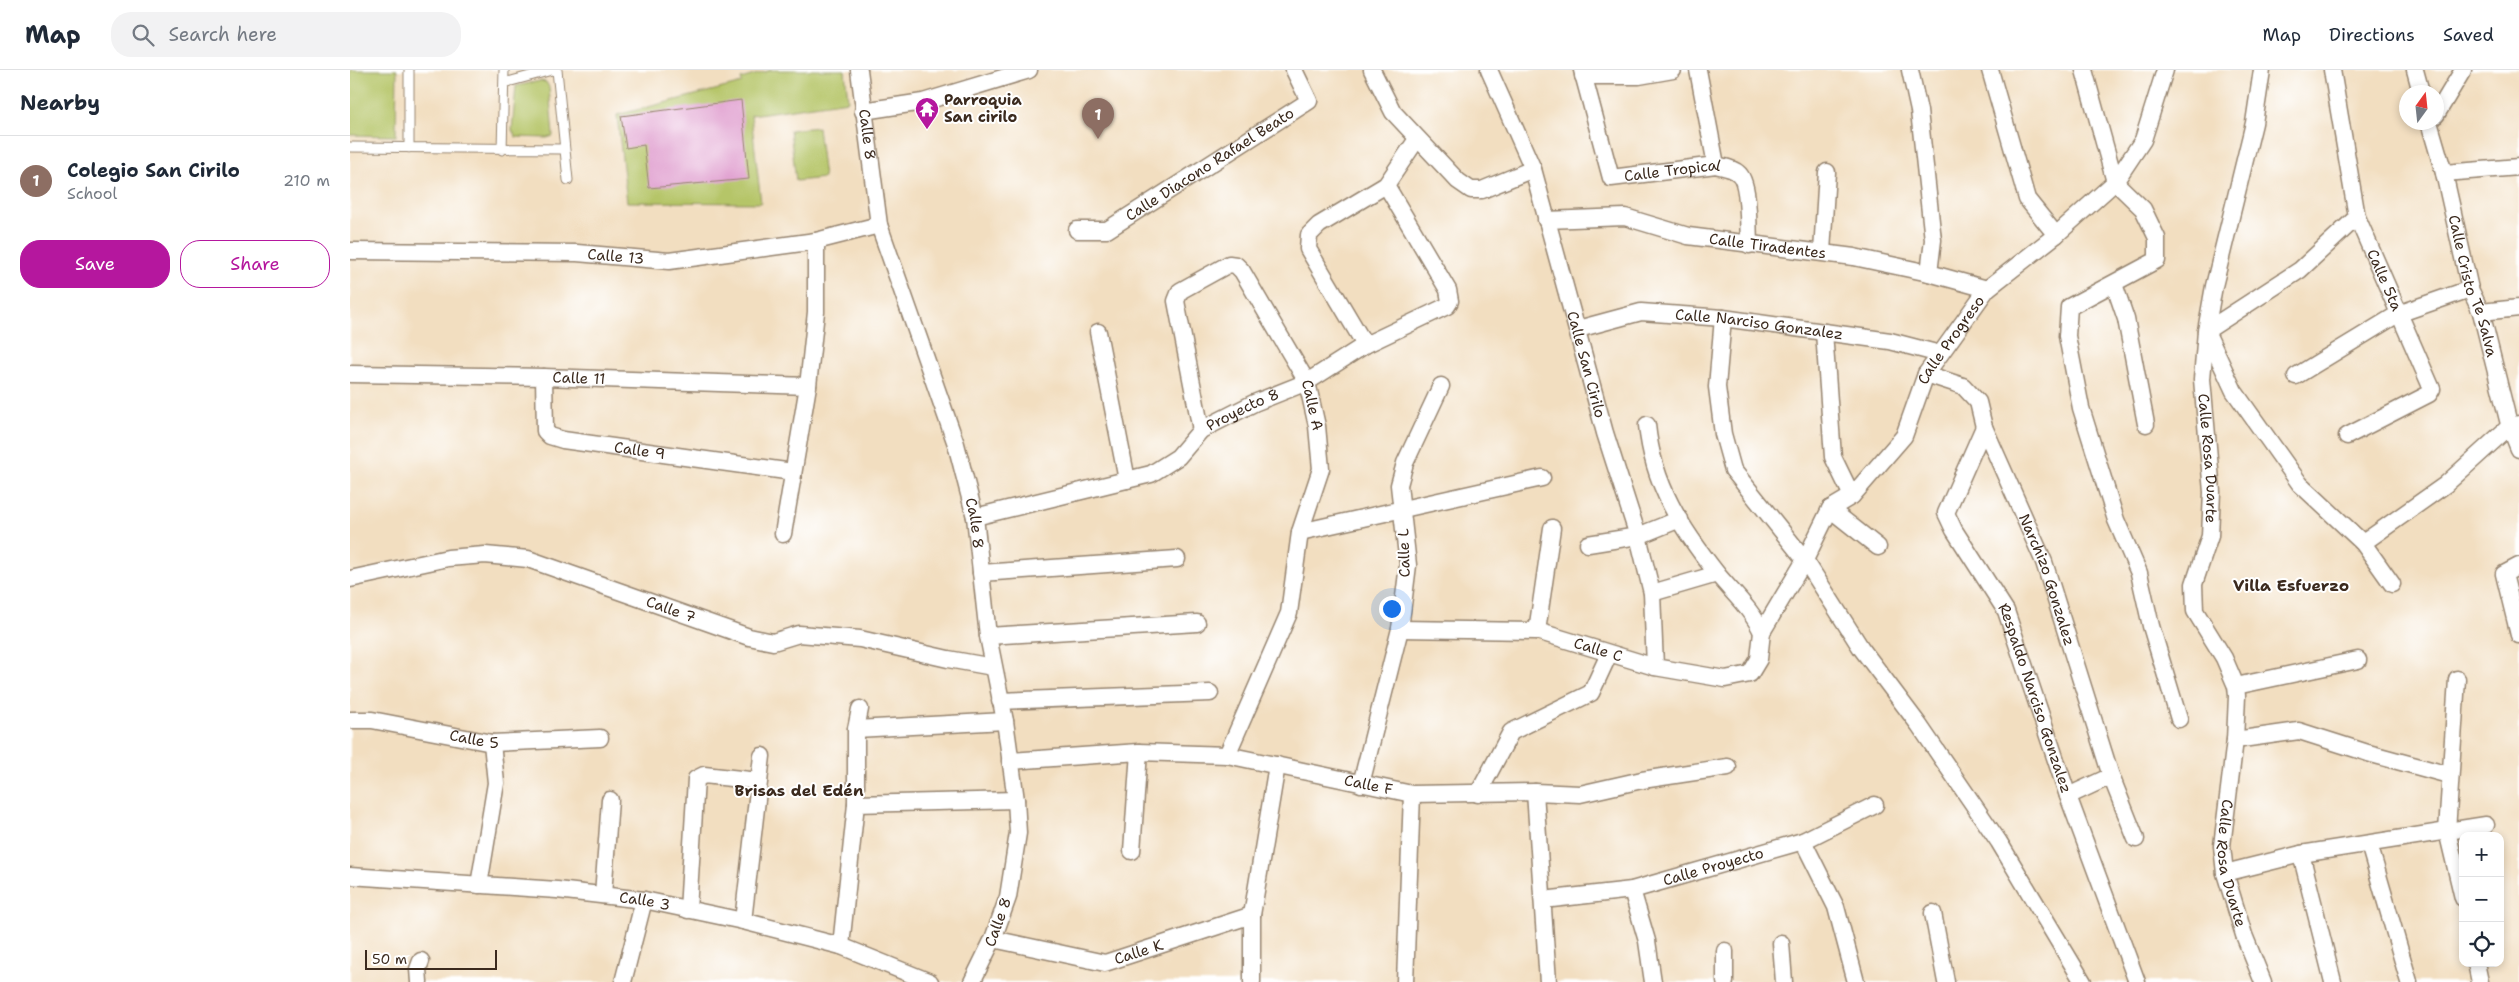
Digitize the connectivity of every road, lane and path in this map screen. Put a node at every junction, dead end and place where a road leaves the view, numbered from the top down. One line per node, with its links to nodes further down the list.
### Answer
1 (409, 70): 28 (lane)
2 (504, 70): 21 (lane)
3 (552, 70): 21 (lane)
4 (557, 70): 29 (lane)
5 (859, 70): 24 (street, Calle 8)
6 (1029, 70): 24 (street)
7 (1294, 70): 42 (street, Calle Diacono Rafael Beato)
8 (1372, 70): 26 (street)
9 (1490, 70): 33 (street, Calle San Cirilo)
10 (1673, 70): 20 (street)
11 (1698, 70): 31 (street)
12 (1910, 70): 48 (street)
13 (1990, 70): 43 (street)
14 (2084, 70): 37 (street)
15 (2165, 70): 37 (street, Calle Progreso)
16 (2262, 70): 57 (street, Calle Rosa Duarte)
17 (2332, 70): 39 (street, Calle 5ta)
18 (2415, 70): 22 (street)
19 (2463, 70): 23 (street)
20 (1583, 73): 31 (street, Calle Tropical)
21 (504, 83): 30 (lane)
22 (2419, 85)
23 (2444, 102)
24 (863, 111): 41 (street, Calle 8)
25 (2434, 130): 35 (street, Calle Cristo Te Salva)
26 (1417, 138): 33 (street); 38 (street)
27 (350, 147): 28 (lane)
28 (409, 148): 30 (lane)
29 (564, 149): 30 (lane); 36 (lane)
30 (502, 150)
31 (1716, 165): 45 (street, Calle Tropical)
32 (2519, 167): 35 (street)
33 (1533, 169): 40 (street, Calle San Cirilo)
34 (1827, 172): 47 (street)
35 (2444, 173): 51 (street, Calle Cristo Te Salva)
36 (568, 180)
37 (2115, 182): 43 (street, Calle Progreso); 49 (street)
38 (1386, 185): 60 (street); 60 (street, Proyecto 8)
39 (2356, 217): 54 (street, Calle 5ta); 57 (street)
40 (1546, 220): 45 (street, Calle Tiradentes); 56 (street, Calle San Cirilo)
41 (879, 225): 44 (street, Calle 13); 82 (street, Calle 8)
42 (1077, 230)
43 (2056, 235): 50 (street, Calle Progreso)
44 (816, 241): 46 (street, Calle 13); 67 (street)
45 (1750, 245): 47 (street, Calle Tiradentes)
46 (350, 251)
47 (1822, 252): 48 (street, Calle Tiradentes)
48 (1930, 273): 50 (street, Calle Tiradentes)
49 (2114, 284): 69 (street); 114 (street)
50 (1987, 289): 61 (street, Calle Progreso)
51 (2470, 289): 53 (street, Calle Cristo Te Salva); 54 (street)
52 (2519, 308): 53 (street)
53 (2481, 312): 71 (street, Calle Cristo Te Salva)
54 (2398, 314): 64 (street); 74 (street, Calle 5ta)
55 (1723, 318): 56 (street, Calle Narciso Gonzalez); 59 (street, Calle Narciso Gonzalez); 92 (street)
56 (1578, 329): 87 (street, Calle San Cirilo)
57 (2206, 331): 88 (street); 110 (street, Calle Rosa Duarte)
58 (1098, 332): 78 (street)
59 (1824, 332): 61 (street, Calle Narciso Gonzalez); 79 (street)
60 (1365, 344): 66 (street, Proyecto 8)
61 (1940, 354): 63 (street, Calle Progreso)
62 (350, 374): 65 (street, Calle 11)
63 (1926, 374): 72 (street, Narchizo Gonzalez); 79 (street, Calle Progreso)
64 (2296, 376)
65 (544, 377): 67 (street, Calle 11); 76 (street, Calle 9)
66 (1307, 382): 73 (street, Proyecto 8); 73 (street, Calle A); 85 (street, Calle A)
67 (808, 386): 76 (street)
68 (1441, 386): 81 (street, Calle L)
69 (2146, 424)
70 (1647, 425): 83 (street)
71 (2514, 425): 75 (street, Calle Cristo Te Salva); 88 (street)
72 (1984, 427): 128 (street, Narchizo Gonzalez); 134 (street, Respaldo Narciso Gonzalez)
73 (1201, 430): 78 (street, Proyecto 8)
74 (2347, 436)
75 (2519, 449)
76 (793, 472): 86 (street)
77 (1542, 478): 81 (street)
78 (1127, 480): 82 (street, Proyecto 8)
79 (1852, 496): 80 (street, Calle Progreso)
80 (1830, 509): 90 (street); 92 (street)
81 (1402, 510): 85 (street); 100 (street, Calle L)
82 (975, 517): 94 (street, Calle 8)
83 (1680, 519): 87 (street); 95 (street)
84 (1552, 528): 101 (street)
85 (1300, 532): 122 (street, Calle A)
86 (783, 534)
87 (1638, 536): 89 (street); 98 (street, Calle San Cirilo)
88 (2364, 543): 97 (street)
89 (1588, 544)
90 (1878, 548)
91 (1178, 559): 94 (street)
92 (1805, 560): 102 (street); 176 (street)
93 (2519, 566): 103 (street)
94 (981, 573): 104 (street, Calle 8)
95 (1717, 574): 98 (street); 102 (street)
96 (350, 580): 107 (street, Calle 7)
97 (2392, 584)
98 (1652, 593): 108 (street, Calle San Cirilo)
99 (1198, 623): 104 (street)
100 (1400, 629): 101 (street, Calle C); 130 (street, Calle L)
101 (1536, 631): 105 (street, Calle C)
102 (1762, 632): 108 (street, Calle C)
103 (2519, 635)
104 (988, 636): 107 (street, Calle 8)
105 (1608, 654): 108 (street, Calle C); 133 (street)
106 (2358, 660): 110 (street)
107 (993, 667): 112 (street, Calle 8)
108 (1656, 668)
109 (2457, 678): 127 (street)
110 (2236, 686): 119 (street, Calle Rosa Duarte)
111 (1210, 693): 112 (street)
112 (1000, 701): 116 (street, Calle 8)
113 (860, 709): 117 (street)
114 (2179, 719)
115 (350, 720): 120 (street, Calle 5)
116 (1004, 721): 117 (street); 124 (street, Calle 8)
117 (856, 729): 137 (street)
118 (600, 738): 120 (street, Calle 5)
119 (2236, 740): 127 (street); 146 (street, Calle Rosa Duarte)
120 (492, 743): 149 (street)
121 (1139, 752): 122 (street, Calle F); 124 (street, Calle F); 144 (street)
122 (1227, 755): 125 (street, Calle F)
123 (762, 756): 129 (street)
124 (1010, 761): 136 (street, Calle 8)
125 (1277, 765): 130 (street, Calle F); 156 (street)
126 (1728, 767): 131 (street, Calle F)
127 (2449, 775): 140 (street)
128 (2110, 776): 134 (street); 141 (street, Narchizo Gonzalez)
129 (759, 781): 154 (street); 157 (street)
130 (1361, 784): 132 (street, Calle F)
131 (1535, 792): 133 (street, Calle F); 153 (street)
132 (1412, 794): 133 (street, Calle F); 169 (street)
133 (1478, 794)
134 (2068, 796): 177 (street, Respaldo Narciso Gonzalez)
135 (610, 800): 151 (street)
136 (1016, 800): 137 (street); 158 (street, Calle 8)
137 (856, 804): 160 (street)
138 (1876, 806): 142 (street, Calle Proyecto)
139 (2486, 825): 140 (street)
140 (2447, 831): 143 (street); 148 (street)
141 (2136, 839)
142 (1803, 841): 150 (street, Calle Proyecto); 174 (street)
143 (2369, 844): 145 (street); 180 (street)
144 (1132, 851)
145 (2301, 854): 146 (street); 179 (street)
146 (2225, 873): 178 (street, Calle Rosa Duarte)
147 (350, 876): 149 (street, Calle 3)
148 (2459, 881)
149 (479, 885): 151 (street, Calle 3)
150 (1632, 890): 153 (street, Calle Proyecto); 171 (street)
151 (603, 895): 152 (street, Calle 3)
152 (644, 900): 154 (street, Calle 3); 165 (street)
153 (1543, 900): 170 (street)
154 (688, 910): 157 (street, Calle 3)
155 (1933, 913): 175 (street)
156 (1252, 915): 158 (street, Calle K); 168 (street)
157 (743, 921): 160 (street, Calle 3)
158 (993, 939): 167 (street, Calle 8)
159 (1781, 943): 173 (street)
160 (841, 946): 166 (street, Calle 3)
161 (1725, 951): 172 (street)
162 (421, 961): 164 (street)
163 (2477, 967): 181 (street)
164 (419, 982)
165 (623, 982)
166 (930, 982)
167 (972, 982)
168 (1252, 982)
169 (1405, 982)
170 (1548, 982)
171 (1652, 982)
172 (1725, 982)
173 (1784, 982)
174 (1856, 982)
175 (1946, 982)
176 (2083, 982)
177 (2137, 982)
178 (2263, 982)
179 (2333, 982)
180 (2409, 982)
181 (2480, 982)

